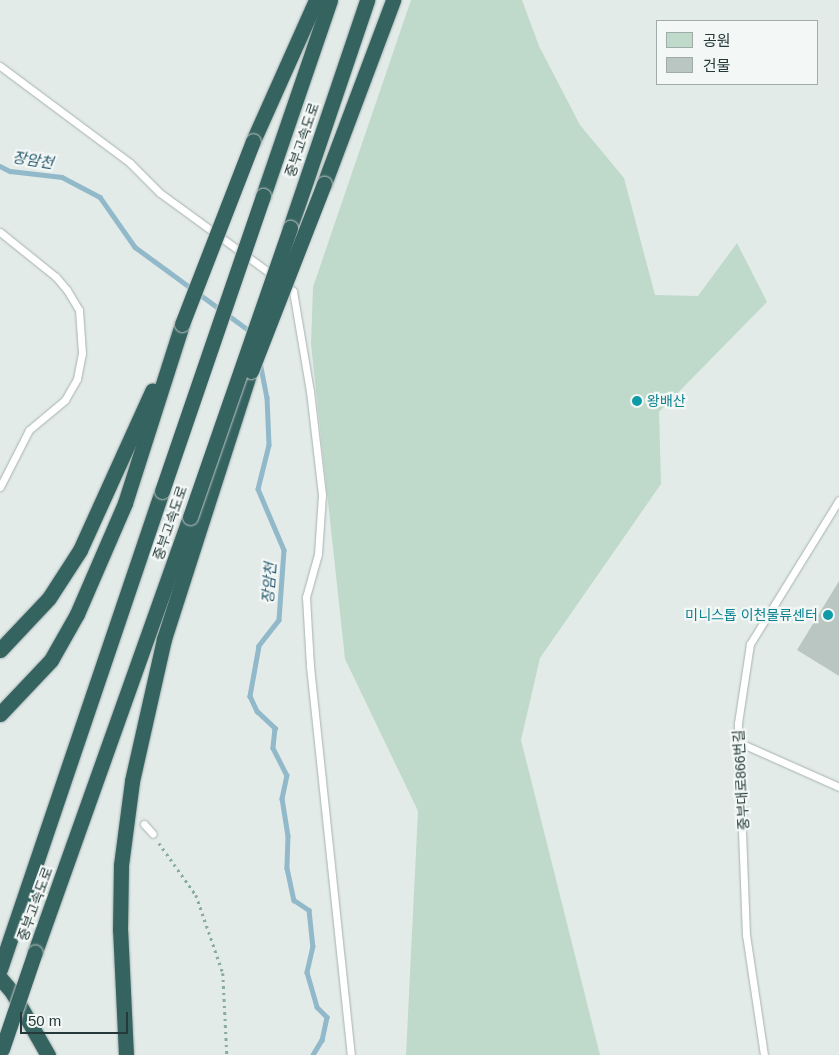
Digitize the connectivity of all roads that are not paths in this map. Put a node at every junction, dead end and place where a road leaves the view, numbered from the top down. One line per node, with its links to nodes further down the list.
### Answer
1 (316, 0): 7 (highway, bridge)
2 (330, 0): 16 (highway, 중부고속도로, bridge)
3 (367, 0): 18 (highway, 중부고속도로, bridge)
4 (393, 0): 20 (highway, bridge)
5 (0, 66): 21 (lane)
6 (0, 232): 8 (lane)
7 (182, 324): 10 (highway); 11 (highway)
8 (0, 487)
9 (839, 500): 12 (lane, 중부대로866번길)
10 (0, 650)
11 (0, 714)
12 (738, 742): 13 (lane); 22 (lane, 중부대로866번길)
13 (839, 787)
14 (144, 824): 15 (lane)
15 (153, 834)
16 (0, 970)
17 (0, 978): 19 (highway)
18 (1, 1052)
19 (48, 1055)
20 (126, 1055)
21 (352, 1055)
22 (764, 1055)

